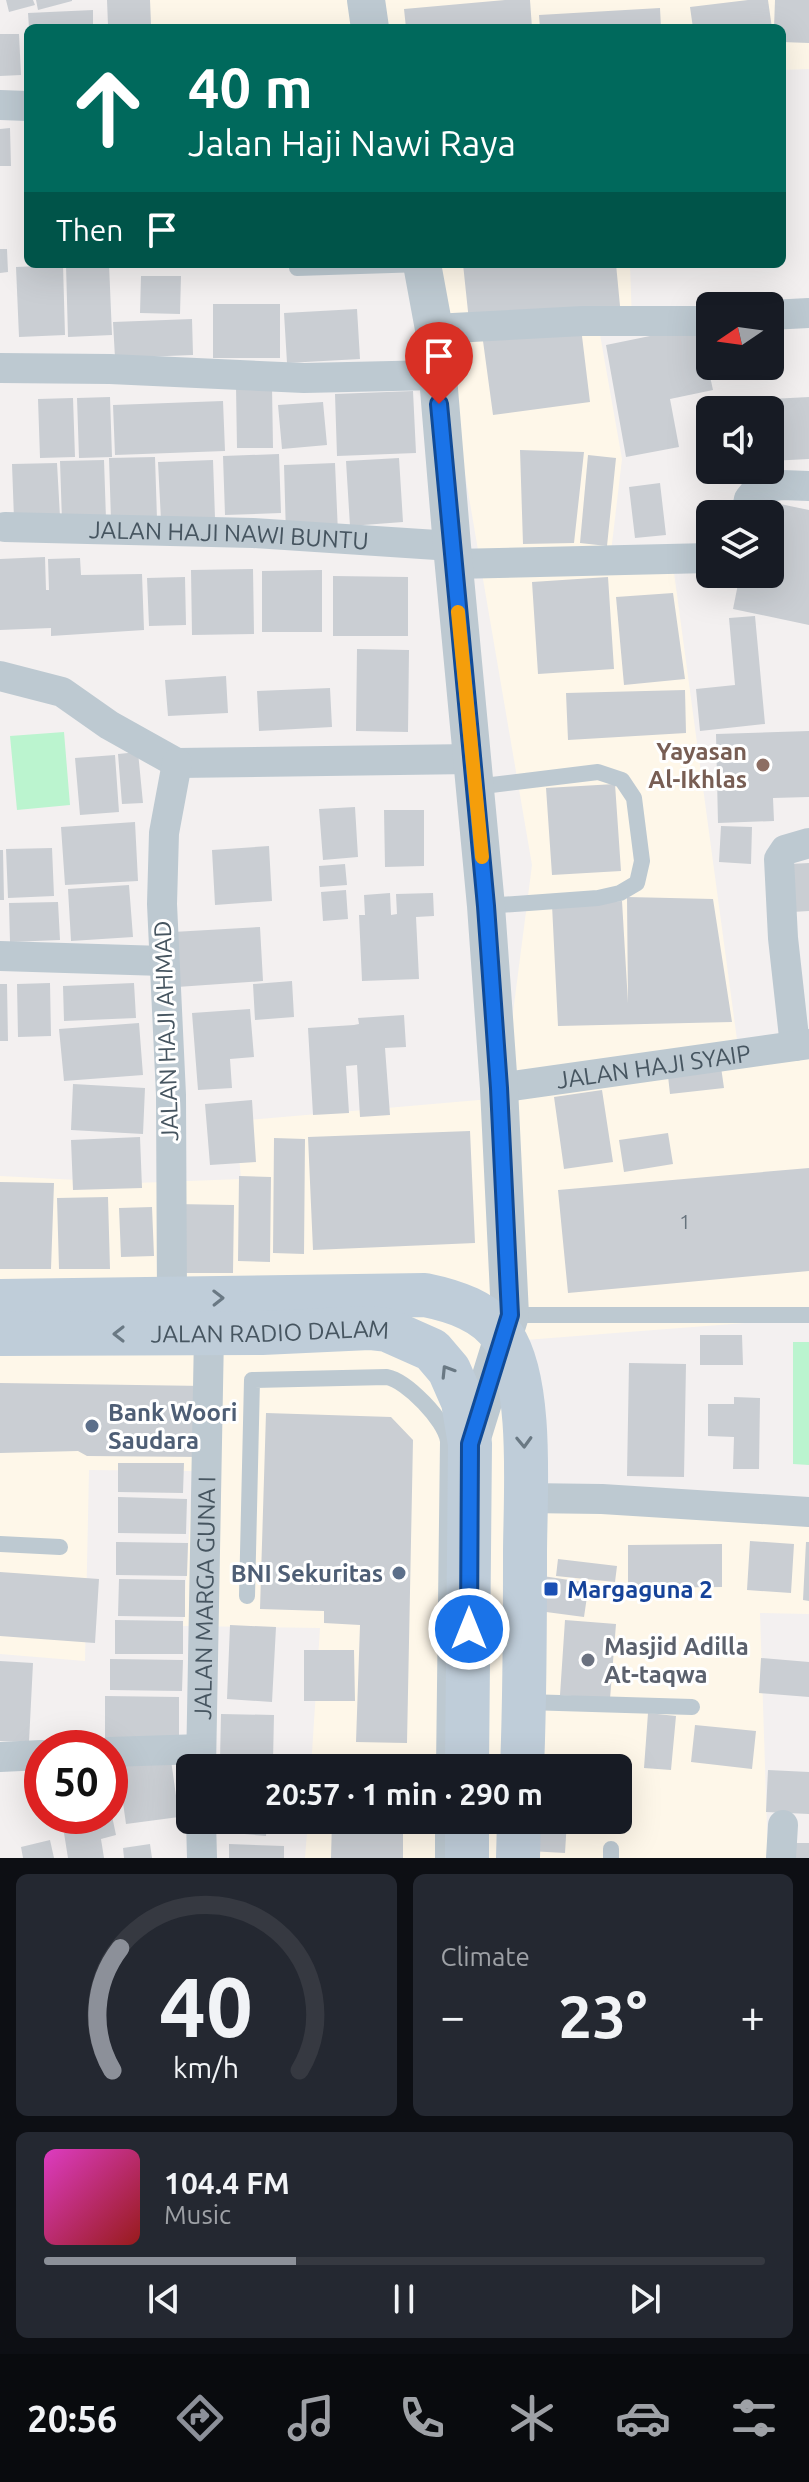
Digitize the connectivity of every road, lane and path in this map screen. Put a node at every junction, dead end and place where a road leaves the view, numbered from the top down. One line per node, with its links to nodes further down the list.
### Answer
1 (366, 0): 2 (street)
2 (369, 24)
3 (0, 105): 4 (street)
4 (24, 106)
5 (423, 268): 9 (street)
6 (809, 313): 7 (street)
7 (784, 314)
8 (696, 321): 9 (street)
9 (434, 329): 11 (street)
10 (0, 368): 11 (street)
11 (436, 375): 15 (street)
12 (809, 486): 13 (street)
13 (749, 500)
14 (5, 527): 15 (street, JALAN HAJI NAWI BUNTU)
15 (452, 555): 16 (street, JALAN HAJI NAWI BUNTU); 19 (street)
16 (696, 558)
17 (0, 676): 18 (street)
18 (177, 763): 19 (street); 23 (street, JALAN HAJI AHMAD)
19 (473, 773): 21 (street); 21 (lane)
20 (803, 840): 24 (street)
21 (486, 906): 25 (street)
22 (0, 956): 23 (street)
23 (163, 961): 26 (street, JALAN HAJI AHMAD)
24 (802, 1045): 25 (street, JALAN HAJI SYAIP)
25 (499, 1088): 29 (street)
26 (172, 1299): 27 (main road, JALAN RADIO DALAM); 29 (main road, JALAN RADIO DALAM, one-way to 29)
27 (0, 1301)
28 (809, 1315): 29 (lane)
29 (507, 1327): 32 (street); 33 (main road, one-way to 33)
30 (0, 1334): 31 (main road, JALAN RADIO DALAM, one-way to 30)
31 (209, 1334): 32 (main road, JALAN RADIO DALAM, one-way to 31); 41 (street, JALAN MARGA GUNA I)
32 (470, 1444): 42 (main road, JALAN RADIO DALAM)
33 (525, 1498): 34 (street); 38 (main road)
34 (809, 1512)
35 (0, 1544): 36 (lane)
36 (60, 1547)
37 (247, 1596): 43 (lane)
38 (525, 1702): 39 (lane); 44 (main road)
39 (692, 1707)
40 (128, 1753): 46 (street)
41 (201, 1754)
42 (456, 1754)
43 (456, 1754)
44 (523, 1754)
45 (24, 1756): 47 (street)
46 (176, 1756)
47 (0, 1757)
48 (783, 1825): 57 (street)
49 (201, 1834): 53 (street)
50 (443, 1834): 54 (lane)
51 (467, 1834): 55 (main road)
52 (519, 1834): 56 (main road)
53 (202, 1858)
54 (443, 1858)
55 (467, 1858)
56 (518, 1858)
57 (781, 1858)

